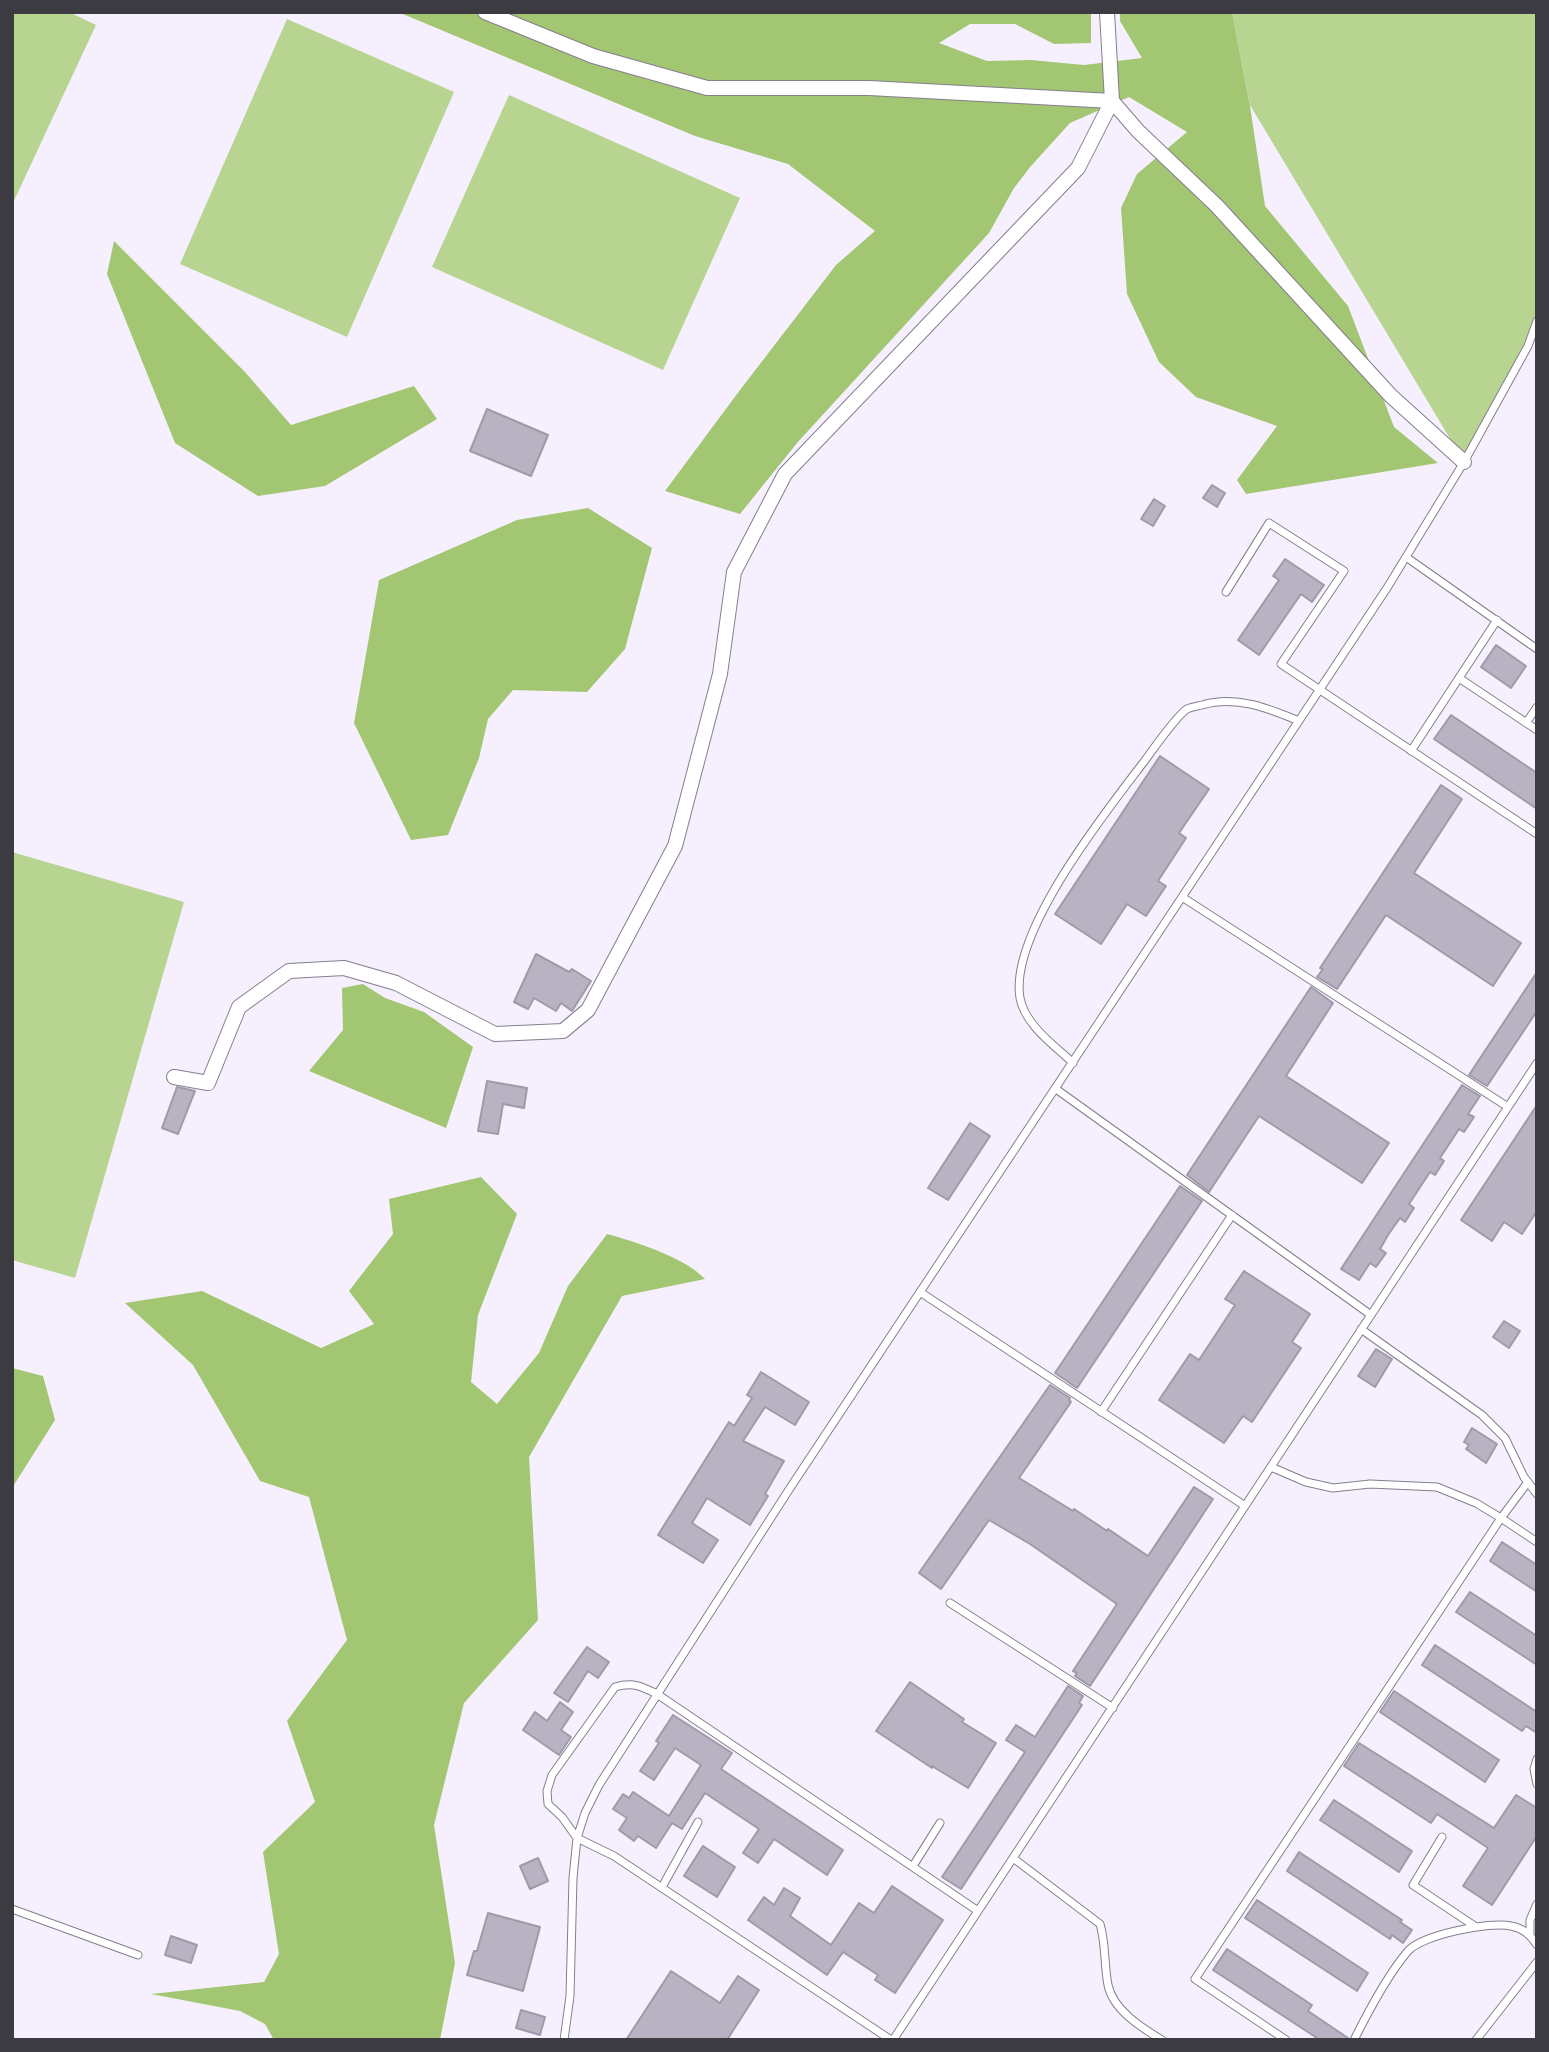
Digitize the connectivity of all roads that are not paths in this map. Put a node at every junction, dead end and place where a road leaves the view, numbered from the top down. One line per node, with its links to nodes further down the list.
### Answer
1 (485, 12): 3 (street)
2 (1107, 12): 3 (street)
3 (1112, 101): 5 (street); 21 (street)
4 (1537, 321): 5 (lane)
5 (1464, 462): 6 (lane)
6 (1406, 557): 8 (lane); 11 (lane)
7 (1226, 592): 11 (lane)
8 (1497, 620): 9 (lane); 10 (lane)
9 (1537, 649)
10 (1459, 678): 14 (lane); 16 (lane)
11 (1320, 690): 13 (lane); 16 (lane)
12 (1537, 707): 14 (lane)
13 (1299, 721): 18 (lane); 19 (lane)
14 (1527, 723): 15 (lane)
15 (1537, 730)
16 (1411, 751): 17 (lane)
17 (1537, 834)
18 (1182, 897): 19 (lane); 23 (lane)
19 (1073, 1063): 22 (lane)
20 (1537, 1063): 23 (lane)
21 (174, 1077)
22 (1056, 1088): 24 (lane); 25 (lane)
23 (1508, 1107): 26 (lane)
24 (1232, 1215): 26 (lane); 28 (lane)
25 (920, 1293): 28 (lane); 36 (lane)
26 (1371, 1315): 27 (lane)
27 (1361, 1329): 29 (lane); 30 (lane)
28 (1101, 1412): 32 (lane)
29 (1271, 1467): 32 (lane); 33 (lane)
30 (1528, 1482): 31 (lane); 33 (lane)
31 (1537, 1494)
32 (1245, 1506): 37 (lane)
33 (1501, 1518): 34 (lane); 58 (lane)
34 (1537, 1542)
35 (950, 1602): 37 (lane)
36 (657, 1694): 43 (lane); 43 (lane); 45 (lane)
37 (1113, 1708): 44 (lane)
38 (1537, 1759): 39 (lane)
39 (1537, 1784)
40 (698, 1822): 46 (lane)
41 (940, 1823): 45 (lane)
42 (1442, 1837): 50 (lane)
43 (577, 1838): 46 (lane); 55 (lane)
44 (1013, 1858): 49 (lane); 57 (lane)
45 (913, 1866): 49 (lane)
46 (662, 1887): 56 (lane)
47 (1537, 1904): 51 (lane)
48 (12, 1909): 53 (lane)
49 (978, 1911): 56 (lane)
50 (1476, 1927): 51 (lane); 59 (lane)
51 (1530, 1934): 52 (lane)
52 (1537, 1945)
53 (138, 1955)
54 (1537, 1962): 60 (lane)
55 (564, 2040)
56 (892, 2040)
57 (1162, 2040)
58 (1286, 2040)
59 (1354, 2040)
60 (1476, 2040)

